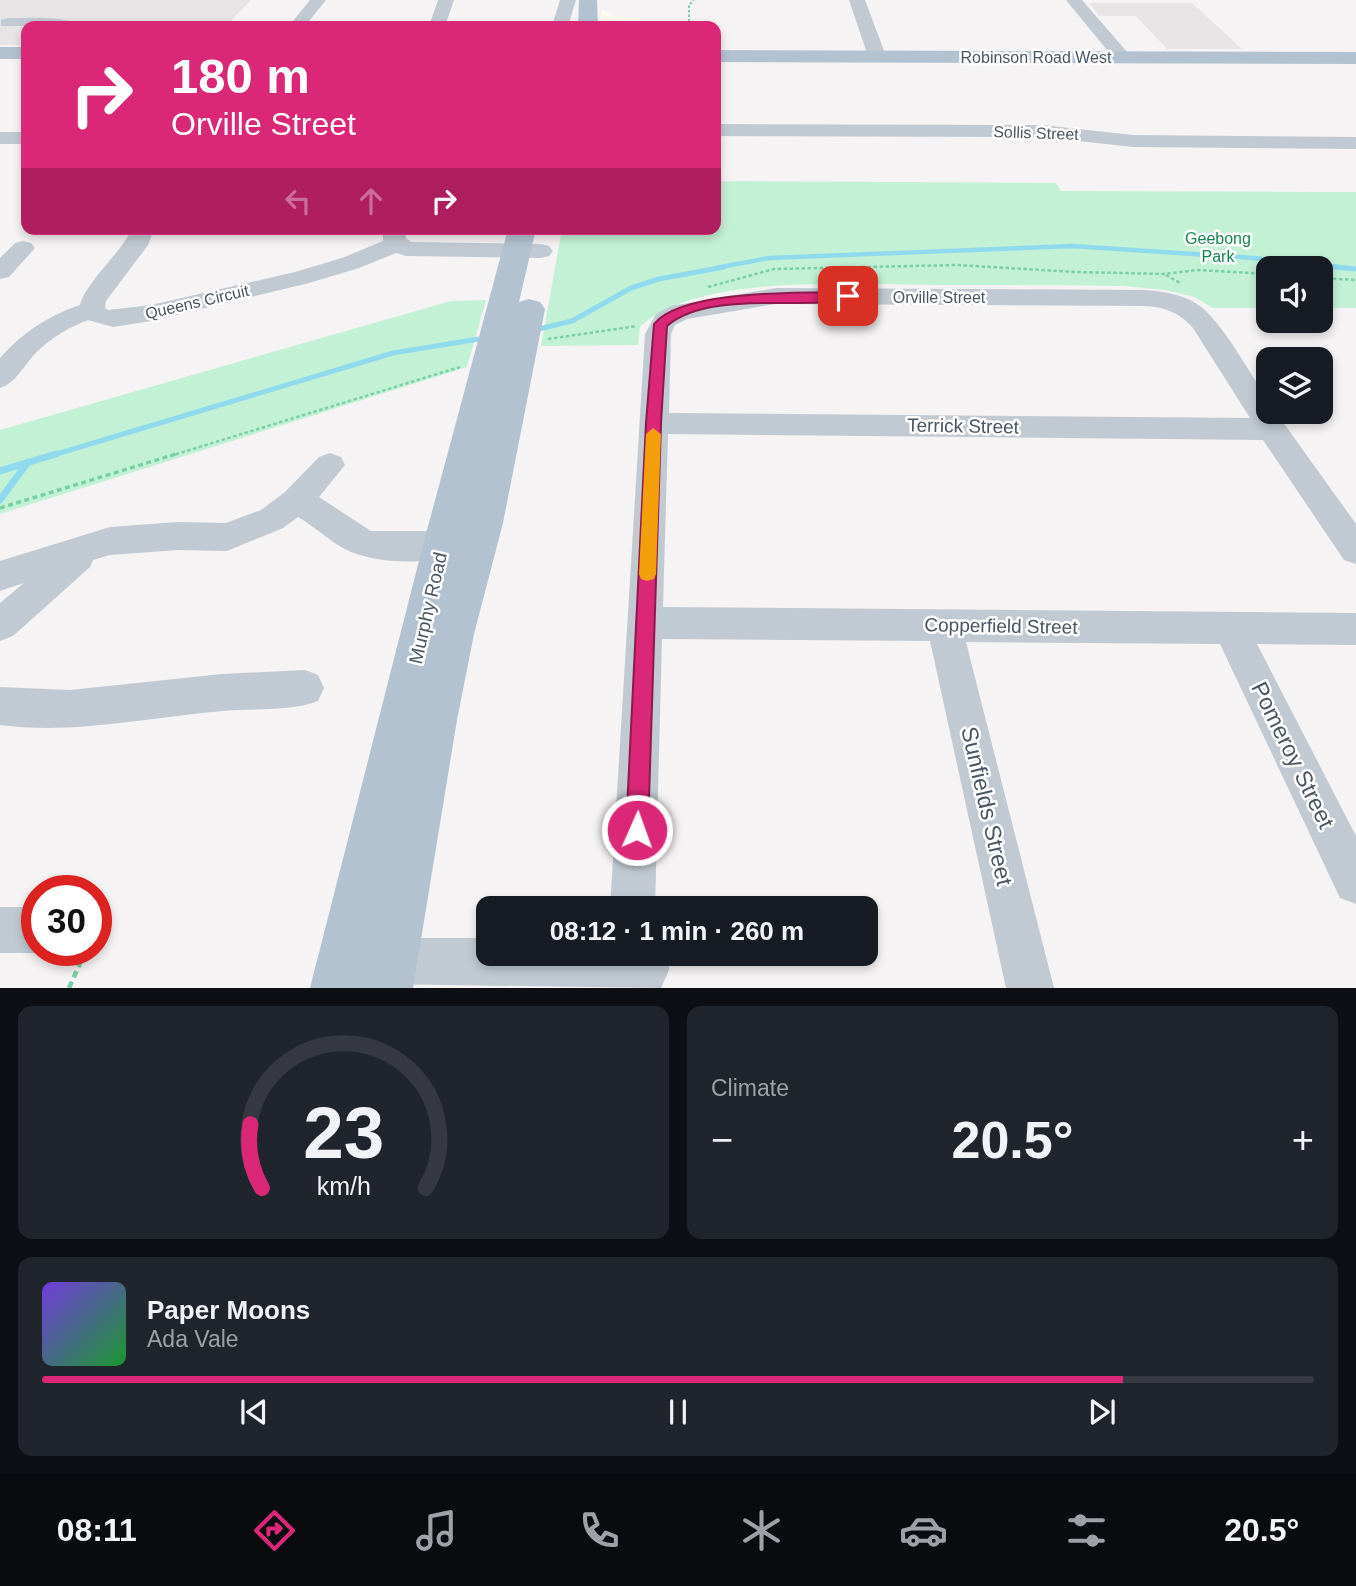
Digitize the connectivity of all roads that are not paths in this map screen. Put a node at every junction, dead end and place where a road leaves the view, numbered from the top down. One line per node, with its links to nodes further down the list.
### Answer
1 (318, 0): 6 (street)
2 (446, 0): 7 (street)
3 (857, 0): 16 (street)
4 (1074, 0): 17 (street)
5 (581, 1): 8 (street); 9 (main road); 10 (main road)
6 (301, 21)
7 (439, 21)
8 (564, 21)
9 (574, 21)
10 (589, 21)
11 (21, 23): 12 (street)
12 (21, 33)
13 (0, 53): 14 (main road)
14 (21, 53)
15 (721, 56): 16 (main road, Robinson Road West)
16 (877, 56): 17 (main road, Robinson Road West)
17 (1122, 57): 18 (main road, Robinson Road West)
18 (1356, 58)
19 (721, 130): 22 (street, Sollis Street)
20 (0, 138): 21 (street)
21 (21, 138)
22 (1356, 143)
23 (140, 235): 26 (street)
24 (395, 237): 25 (street, Queens Circuit); 26 (street, Queens Circuit)
25 (531, 240): 34 (main road, Murphy Road); 51 (main road, Murphy Road)
26 (92, 310): 27 (street)
27 (0, 378)
28 (654, 423): 29 (street, Terrick Street); 29 (street, Orville Street); 38 (street)
29 (1272, 429): 32 (street)
30 (330, 466): 31 (street)
31 (296, 501): 34 (street); 35 (street)
32 (1322, 501): 33 (street); 36 (street)
33 (1356, 501)
34 (443, 545): 51 (main road, Murphy Road)
35 (90, 547): 37 (street); 39 (street)
36 (1356, 550)
37 (0, 576)
38 (645, 623): 40 (street, Copperfield Street); 46 (street)
39 (0, 625)
40 (944, 625): 41 (street, Copperfield Street); 53 (street, Sunfields Street)
41 (1231, 629): 42 (street, Copperfield Street); 45 (street, Pomeroy Street)
42 (1356, 629)
43 (305, 688): 44 (street)
44 (0, 706)
45 (1356, 882)
46 (633, 896)
47 (0, 930): 48 (street)
48 (21, 930)
49 (645, 966): 52 (street)
50 (598, 968): 51 (street)
51 (364, 975)
52 (632, 988)
53 (1030, 988)

